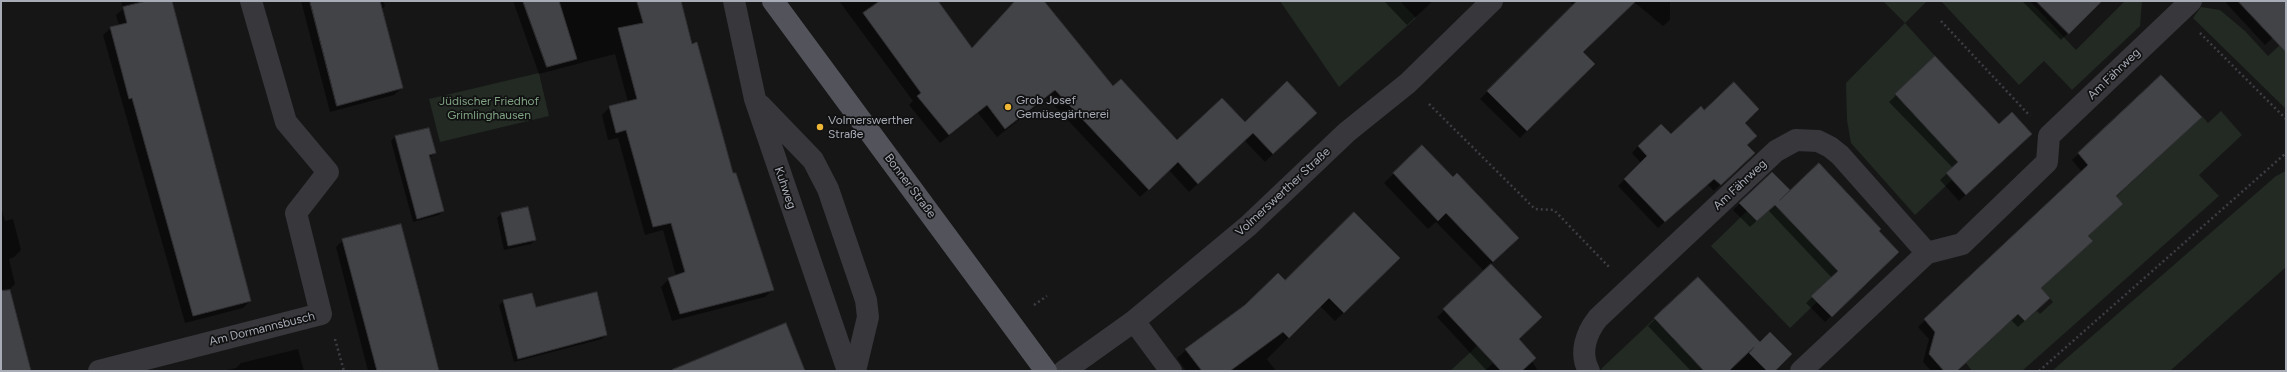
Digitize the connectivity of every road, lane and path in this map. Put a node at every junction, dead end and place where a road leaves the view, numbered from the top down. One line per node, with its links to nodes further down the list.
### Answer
1 (251, 1): 15 (street, Am Dormannsbusch)
2 (734, 1): 8 (street, Kuhweg)
3 (773, 1): 18 (main road, Bonner Straße)
4 (1492, 1): 7 (street, Volmerswerther Straße)
5 (2179, 5): 9 (path); 10 (street, Am Fährweg)
6 (1941, 21): 10 (path)
7 (1408, 83): 13 (path); 14 (street, Volmerswerther Straße)
8 (755, 99): 16 (street, Kuhweg); 17 (street)
9 (2286, 119)
10 (2049, 136): 12 (street)
11 (2286, 153): 23 (path)
12 (1928, 253): 13 (street, Am Fährweg); 22 (street)
13 (1630, 288): 21 (street, Am Fährweg)
14 (1134, 321): 19 (street, Volmerswerther Straße); 20 (street)
15 (99, 371)
16 (848, 371)
17 (854, 371)
18 (1046, 371)
19 (1064, 371)
20 (1171, 371)
21 (1589, 371)
22 (1801, 371)
23 (2039, 371)

